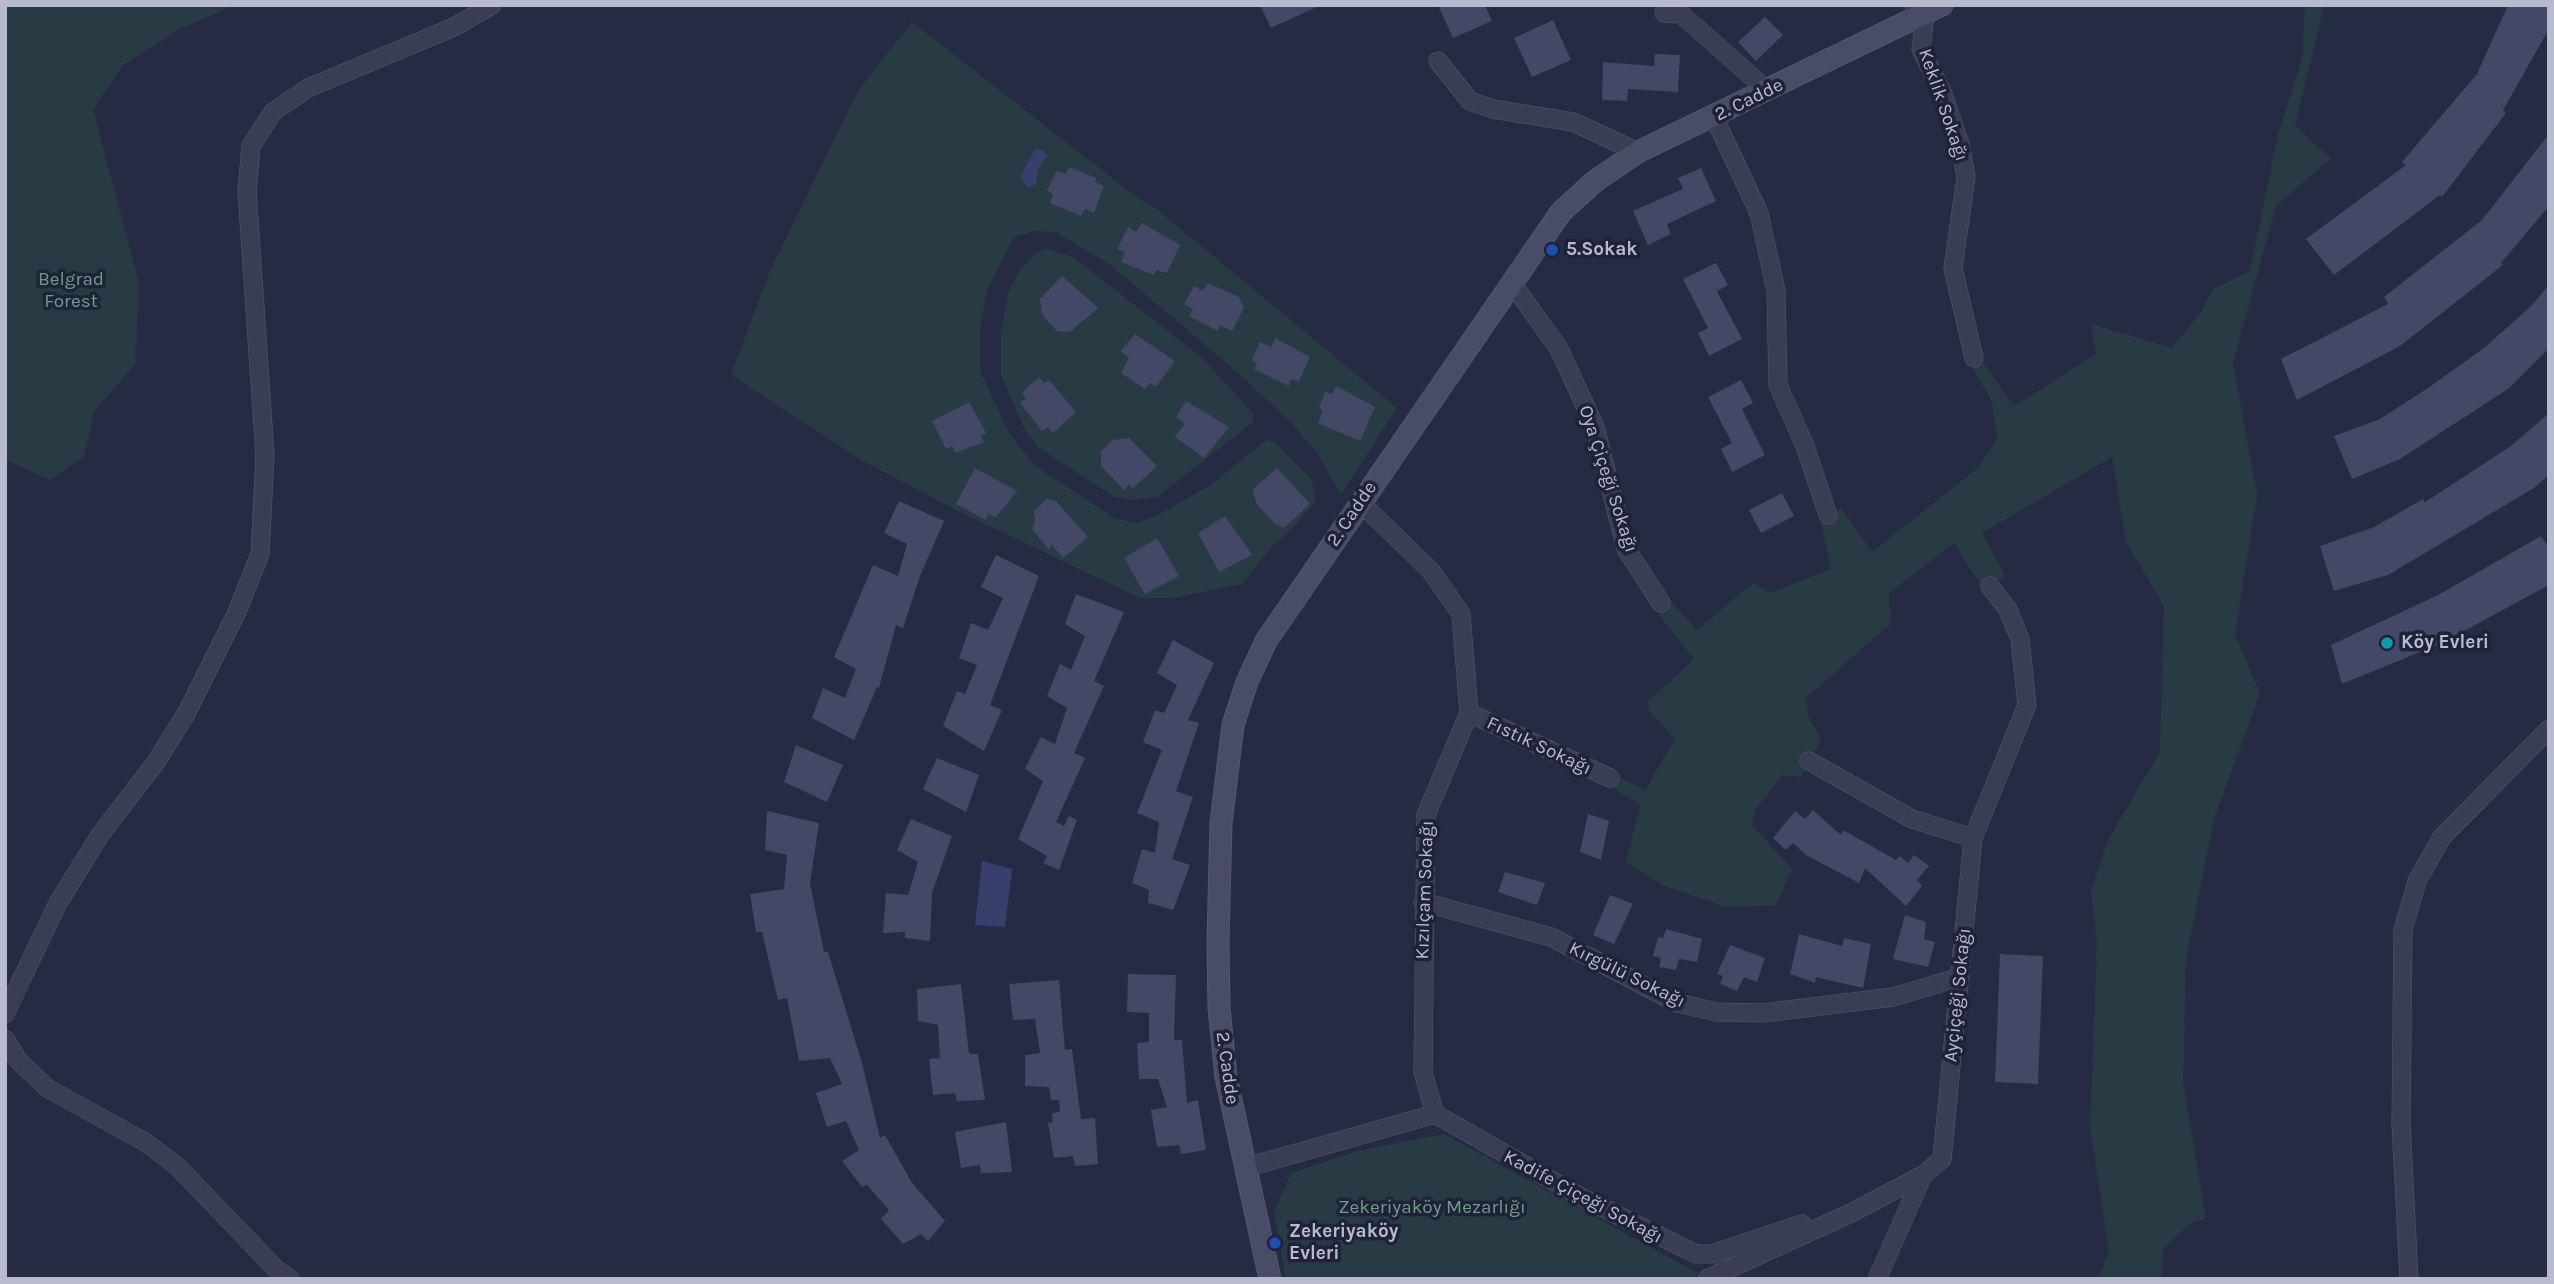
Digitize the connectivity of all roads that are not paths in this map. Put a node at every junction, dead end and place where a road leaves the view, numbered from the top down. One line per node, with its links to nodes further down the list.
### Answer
1 (492, 5): 21 (street)
2 (1927, 9): 5 (street, 2. Cadde); 9 (street, Keklik Sokağı)
3 (1664, 13): 5 (street)
4 (1438, 61): 7 (street)
5 (1768, 91): 6 (street, 2. Cadde)
6 (1714, 117): 7 (street, 2. Cadde); 11 (street)
7 (1638, 152): 8 (street, 2. Cadde)
8 (1512, 283): 10 (street, 2. Cadde); 13 (street, Oya Çiçeği Sokağı)
9 (1974, 358)
10 (1360, 502): 14 (street, Kızılçam Sokağı); 24 (street, 2. Cadde)
11 (1828, 515)
12 (1990, 586): 18 (street, Ayçiçeği Sokağı)
13 (1661, 603)
14 (1469, 713): 17 (street, Fıstık Sokağı); 19 (street, Kızılçam Sokağı)
15 (2549, 729): 30 (street)
16 (1809, 761): 18 (street)
17 (1610, 778)
18 (1973, 838): 20 (street, Ayçiçeği Sokağı)
19 (1423, 902): 20 (street, Kırgülü Sokağı); 23 (street, Kızılçam Sokağı)
20 (1960, 977): 25 (street, Ayçiçeği Sokağı)
21 (5, 1014)
22 (5, 1039): 26 (street)
23 (1435, 1114): 24 (street); 25 (street, Kadife Çiçeği Sokağı)
24 (1244, 1168): 27 (street, 2. Cadde)
25 (1923, 1175): 28 (street, Ayçiçeği Sokağı); 29 (street)
26 (290, 1279)
27 (1269, 1279)
28 (1707, 1279)
29 (1877, 1279)
30 (2409, 1279)

